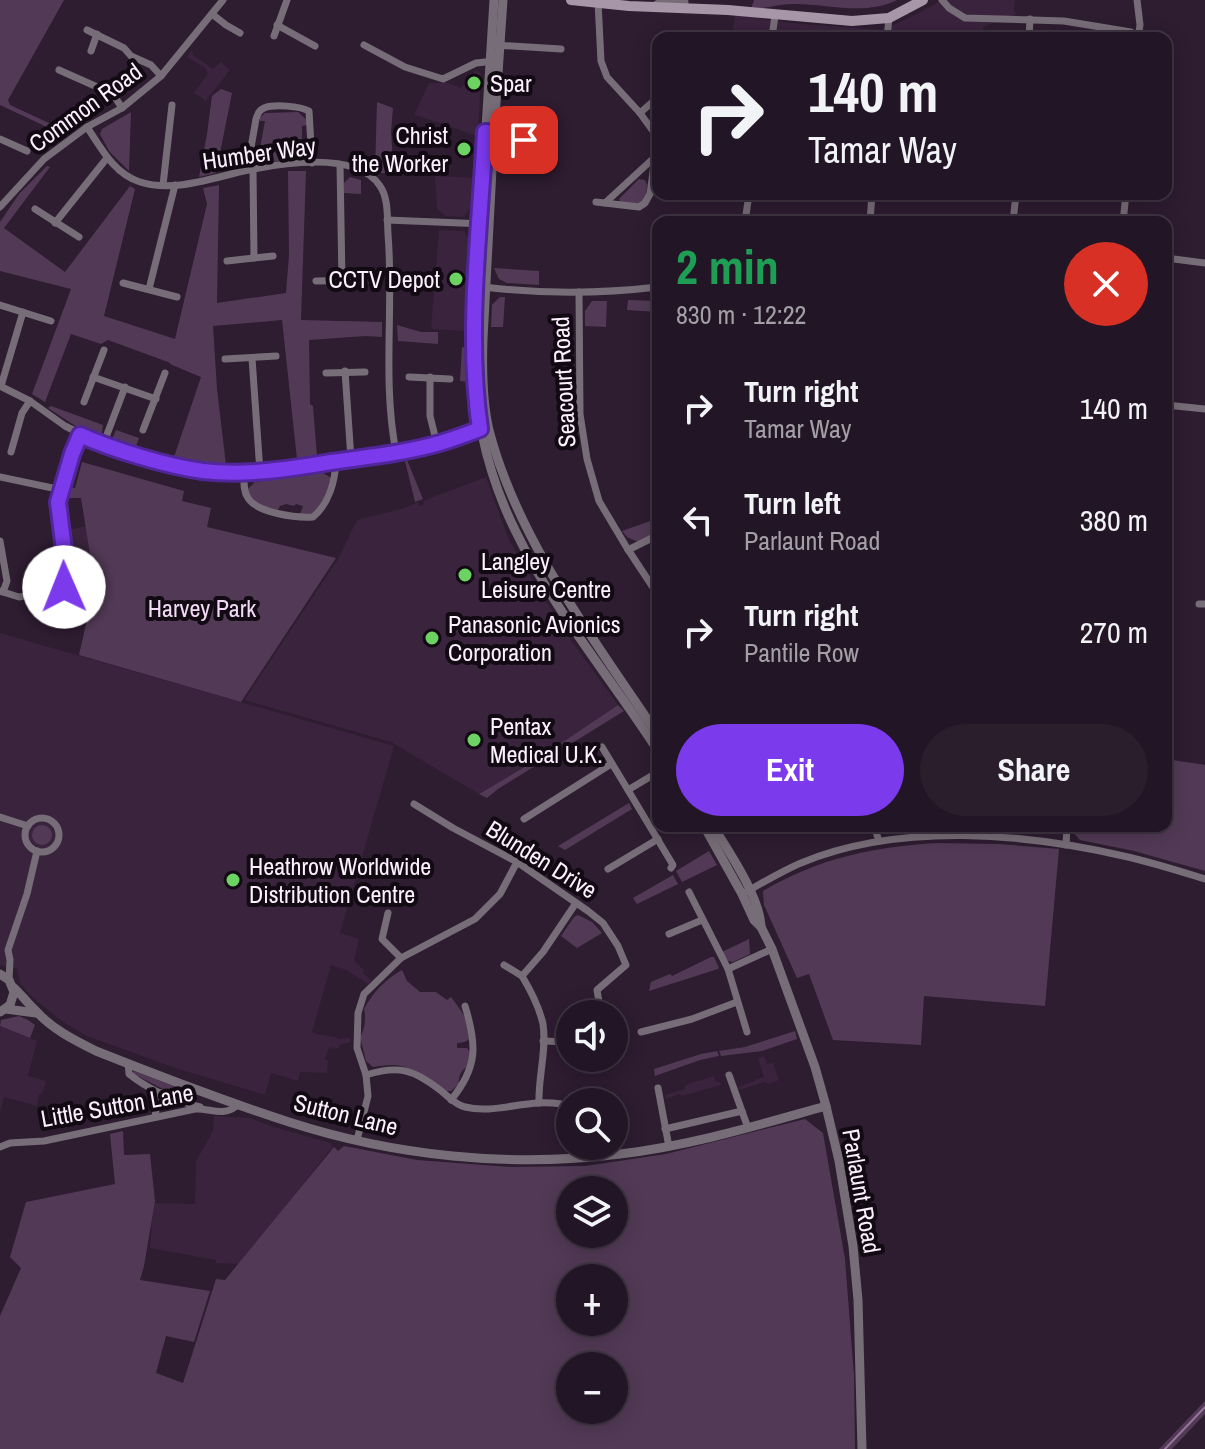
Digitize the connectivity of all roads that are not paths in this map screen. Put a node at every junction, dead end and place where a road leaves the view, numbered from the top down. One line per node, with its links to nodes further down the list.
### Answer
1 (223, 0): 11 (street, Common Road)
2 (287, 0): 15 (street)
3 (494, 0): 26 (street)
4 (503, 0): 26 (street)
5 (571, 0): 9 (main road)
6 (923, 0): 13 (main road)
7 (942, 0): 14 (street)
8 (1137, 0): 21 (street)
9 (598, 2): 10 (main road); 36 (street)
10 (686, 3): 12 (main road)
11 (212, 14): 22 (street); 32 (street, Common Road)
12 (775, 15): 13 (main road); 17 (street)
13 (889, 18): 18 (street)
14 (1030, 19): 19 (street); 20 (street)
15 (277, 25): 24 (street); 27 (street)
16 (87, 30): 23 (street)
17 (773, 32)
18 (888, 32)
19 (1029, 32)
20 (1131, 32)
21 (1139, 32)
22 (240, 33)
23 (97, 34): 29 (street); 32 (street)
24 (274, 36)
25 (364, 45): 30 (street)
26 (495, 45): 28 (street); 30 (street)
27 (315, 46)
28 (561, 49)
29 (91, 51)
30 (494, 61): 39 (street)
31 (59, 70): 35 (street)
32 (161, 76): 35 (street, Common Road)
33 (652, 102): 36 (street)
34 (172, 105): 49 (street)
35 (122, 108): 37 (street, Common Road)
36 (640, 113): 38 (street)
37 (87, 127): 42 (street, Humber Way); 51 (street, Common Road)
38 (652, 130)
39 (490, 132): 45 (street); 55 (street)
40 (0, 139): 41 (street)
41 (27, 151)
42 (107, 158): 49 (street, Humber Way); 54 (street)
43 (652, 159): 48 (street)
44 (312, 163): 46 (street, Humber Way); 47 (street, Humber Way); 47 (street)
45 (543, 163)
46 (340, 165): 53 (street, Humber Way); 64 (street)
47 (250, 170): 50 (street, Humber Way); 58 (street)
48 (652, 181)
49 (163, 185): 50 (street, Humber Way)
50 (175, 185): 68 (street)
51 (0, 206)
52 (35, 209): 54 (street)
53 (387, 220): 55 (street); 99 (street, Humber Way)
54 (55, 223): 56 (street)
55 (485, 224): 66 (street)
56 (79, 237)
57 (273, 256): 58 (street)
58 (254, 258): 60 (street)
59 (1172, 259): 61 (street)
60 (227, 261)
61 (1205, 263)
62 (367, 280): 64 (street)
63 (316, 281): 64 (street)
64 (342, 281)
65 (123, 283): 68 (street)
66 (480, 287): 69 (street); 93 (street)
67 (652, 288): 69 (street)
68 (149, 289): 70 (street)
69 (579, 292): 108 (street, Seacourt Road)
70 (177, 297)
71 (0, 305): 72 (street)
72 (23, 312): 73 (street); 86 (street)
73 (51, 321)
74 (104, 350): 82 (street)
75 (276, 356): 76 (street)
76 (252, 358): 77 (street); 102 (street)
77 (225, 359)
78 (345, 371): 79 (street); 81 (street); 100 (street)
79 (365, 372)
80 (165, 373): 88 (street)
81 (326, 373)
82 (93, 377): 87 (street); 90 (street)
83 (409, 377): 84 (street)
84 (430, 377): 85 (street); 96 (street)
85 (450, 379)
86 (0, 386): 89 (street)
87 (125, 387): 88 (street); 97 (street)
88 (156, 399): 94 (street)
89 (30, 401): 95 (street); 98 (street)
90 (84, 402)
91 (1172, 406): 92 (street)
92 (1205, 409)
93 (484, 429): 96 (street); 111 (street); 112 (street)
94 (143, 430)
95 (80, 435): 97 (street); 105 (street)
96 (437, 444): 99 (street)
97 (103, 445): 103 (street)
98 (11, 452)
99 (396, 452): 100 (street)
100 (351, 459): 101 (street)
101 (336, 461): 102 (street); 103 (street)
102 (260, 472): 103 (street)
103 (244, 473)
104 (0, 477): 105 (street)
105 (62, 490): 110 (street)
106 (652, 538): 108 (street)
107 (0, 541): 110 (street)
108 (628, 550): 109 (street, Seacourt Road)
109 (652, 586)
110 (2, 592)
111 (652, 726)
112 (652, 742)
113 (602, 747): 114 (street)
114 (611, 764): 116 (street); 119 (street)
115 (652, 776): 116 (street)
116 (628, 790): 121 (street)
117 (414, 804): 131 (street, Blunden Drive)
118 (0, 817): 120 (street)
119 (524, 819)
120 (28, 826): 130 (street); 130 (street)
121 (652, 829)
122 (654, 832): 127 (street)
123 (708, 832): 136 (street, Parlaunt Road)
124 (716, 832): 136 (street, Parlaunt Road)
125 (876, 832): 128 (street)
126 (1067, 832): 129 (street)
127 (658, 839): 132 (street); 133 (street)
128 (879, 841): 129 (street); 136 (street)
129 (1066, 845): 134 (street)
130 (37, 851): 142 (street)
131 (517, 862): 137 (street, Blunden Drive); 144 (street)
132 (671, 868)
133 (608, 869)
134 (1205, 879)
135 (689, 892): 139 (street)
136 (746, 892): 141 (street, Parlaunt Road)
137 (576, 903): 147 (street); 150 (street, Blunden Drive)
138 (388, 913): 144 (street)
139 (702, 920): 140 (street); 146 (street)
140 (669, 934)
141 (772, 949): 146 (street); 169 (street, Parlaunt Road)
142 (8, 950): 143 (street); 148 (street)
143 (0, 957)
144 (401, 958): 161 (street)
145 (504, 965): 147 (street)
146 (728, 969): 152 (street)
147 (522, 976): 158 (street)
148 (8, 980): 154 (street); 155 (street, Sutton Lane)
149 (586, 984): 150 (street)
150 (597, 990): 151 (street)
151 (599, 1000)
152 (737, 1002): 156 (street); 157 (street)
153 (465, 1006): 165 (street)
154 (3, 1010): 155 (street, Sutton Lane)
155 (36, 1013): 160 (street, Sutton Lane)
156 (641, 1032)
157 (747, 1032)
158 (543, 1041): 159 (street); 166 (street)
159 (556, 1041)
160 (128, 1063): 164 (street); 167 (street, Sutton Lane)
161 (366, 1075): 165 (street); 175 (street)
162 (729, 1075): 171 (street)
163 (658, 1088): 174 (street)
164 (162, 1093): 170 (street); 172 (street)
165 (451, 1100): 166 (street)
166 (539, 1103): 168 (street)
167 (238, 1104): 170 (street, Little Sutton Lane); 175 (street, Sutton Lane)
168 (556, 1104)
169 (826, 1106): 173 (street, Sutton Lane); 178 (street, Parlaunt Road)
170 (205, 1108): 172 (street, Little Sutton Lane)
171 (742, 1111): 173 (street); 174 (street)
172 (155, 1117): 176 (street, Little Sutton Lane)
173 (748, 1128): 177 (street, Sutton Lane)
174 (665, 1129): 177 (street)
175 (357, 1140): 177 (street, Sutton Lane)
176 (0, 1147)
177 (669, 1147)
178 (862, 1449)

